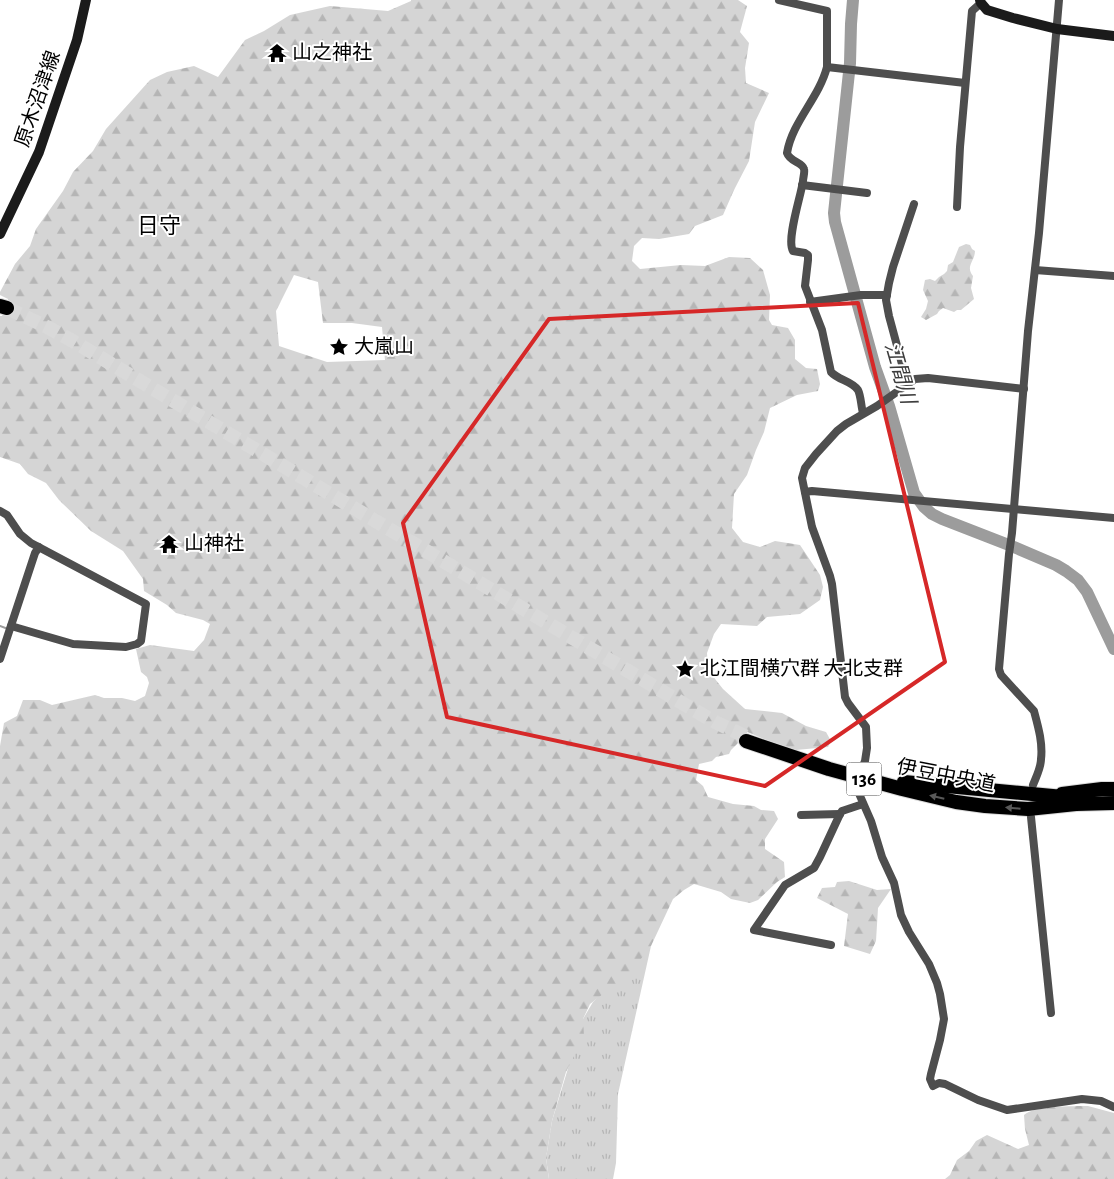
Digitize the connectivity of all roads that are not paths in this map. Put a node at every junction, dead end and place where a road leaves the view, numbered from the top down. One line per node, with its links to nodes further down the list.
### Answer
1 (86, 0): 13 (main road, 原木沼津線)
2 (779, 0): 7 (street)
3 (1059, 0): 5 (street)
4 (981, 2): 5 (main road); 8 (street)
5 (1056, 29): 6 (main road); 14 (street)
6 (1114, 36)
7 (826, 68): 8 (street); 9 (street)
8 (965, 83): 12 (street)
9 (802, 185): 10 (street); 17 (street)
10 (868, 192)
11 (914, 204): 16 (street)
12 (958, 207)
13 (0, 234)
14 (1035, 270): 15 (street); 19 (street)
15 (1114, 276)
16 (887, 295): 17 (street); 18 (street)
17 (810, 302): 20 (street)
18 (908, 384): 19 (street); 20 (street)
19 (1024, 388): 22 (street)
20 (863, 414): 21 (street)
21 (805, 492): 22 (street); 29 (street)
22 (1014, 509): 24 (street); 31 (street)
23 (0, 510): 25 (street)
24 (1114, 518)
25 (39, 547): 26 (street); 26 (street)
26 (11, 626): 27 (street)
27 (0, 659)
28 (746, 739): 34 (highway, 伊豆中央道 / 136)
29 (861, 771)
30 (858, 782): 36 (street)
31 (1033, 785)
32 (1114, 789): 34 (highway)
33 (1114, 799): 34 (highway, 伊豆中央道 / 136)
34 (1047, 801): 35 (highway, 伊豆中央道 / 136); 37 (highway, 136)
35 (1114, 803)
36 (863, 804): 38 (street); 43 (street)
37 (1114, 810)
38 (840, 814): 39 (street); 41 (street)
39 (801, 815)
40 (1031, 817): 42 (street)
41 (831, 945)
42 (1051, 1013)
43 (1114, 1107)

